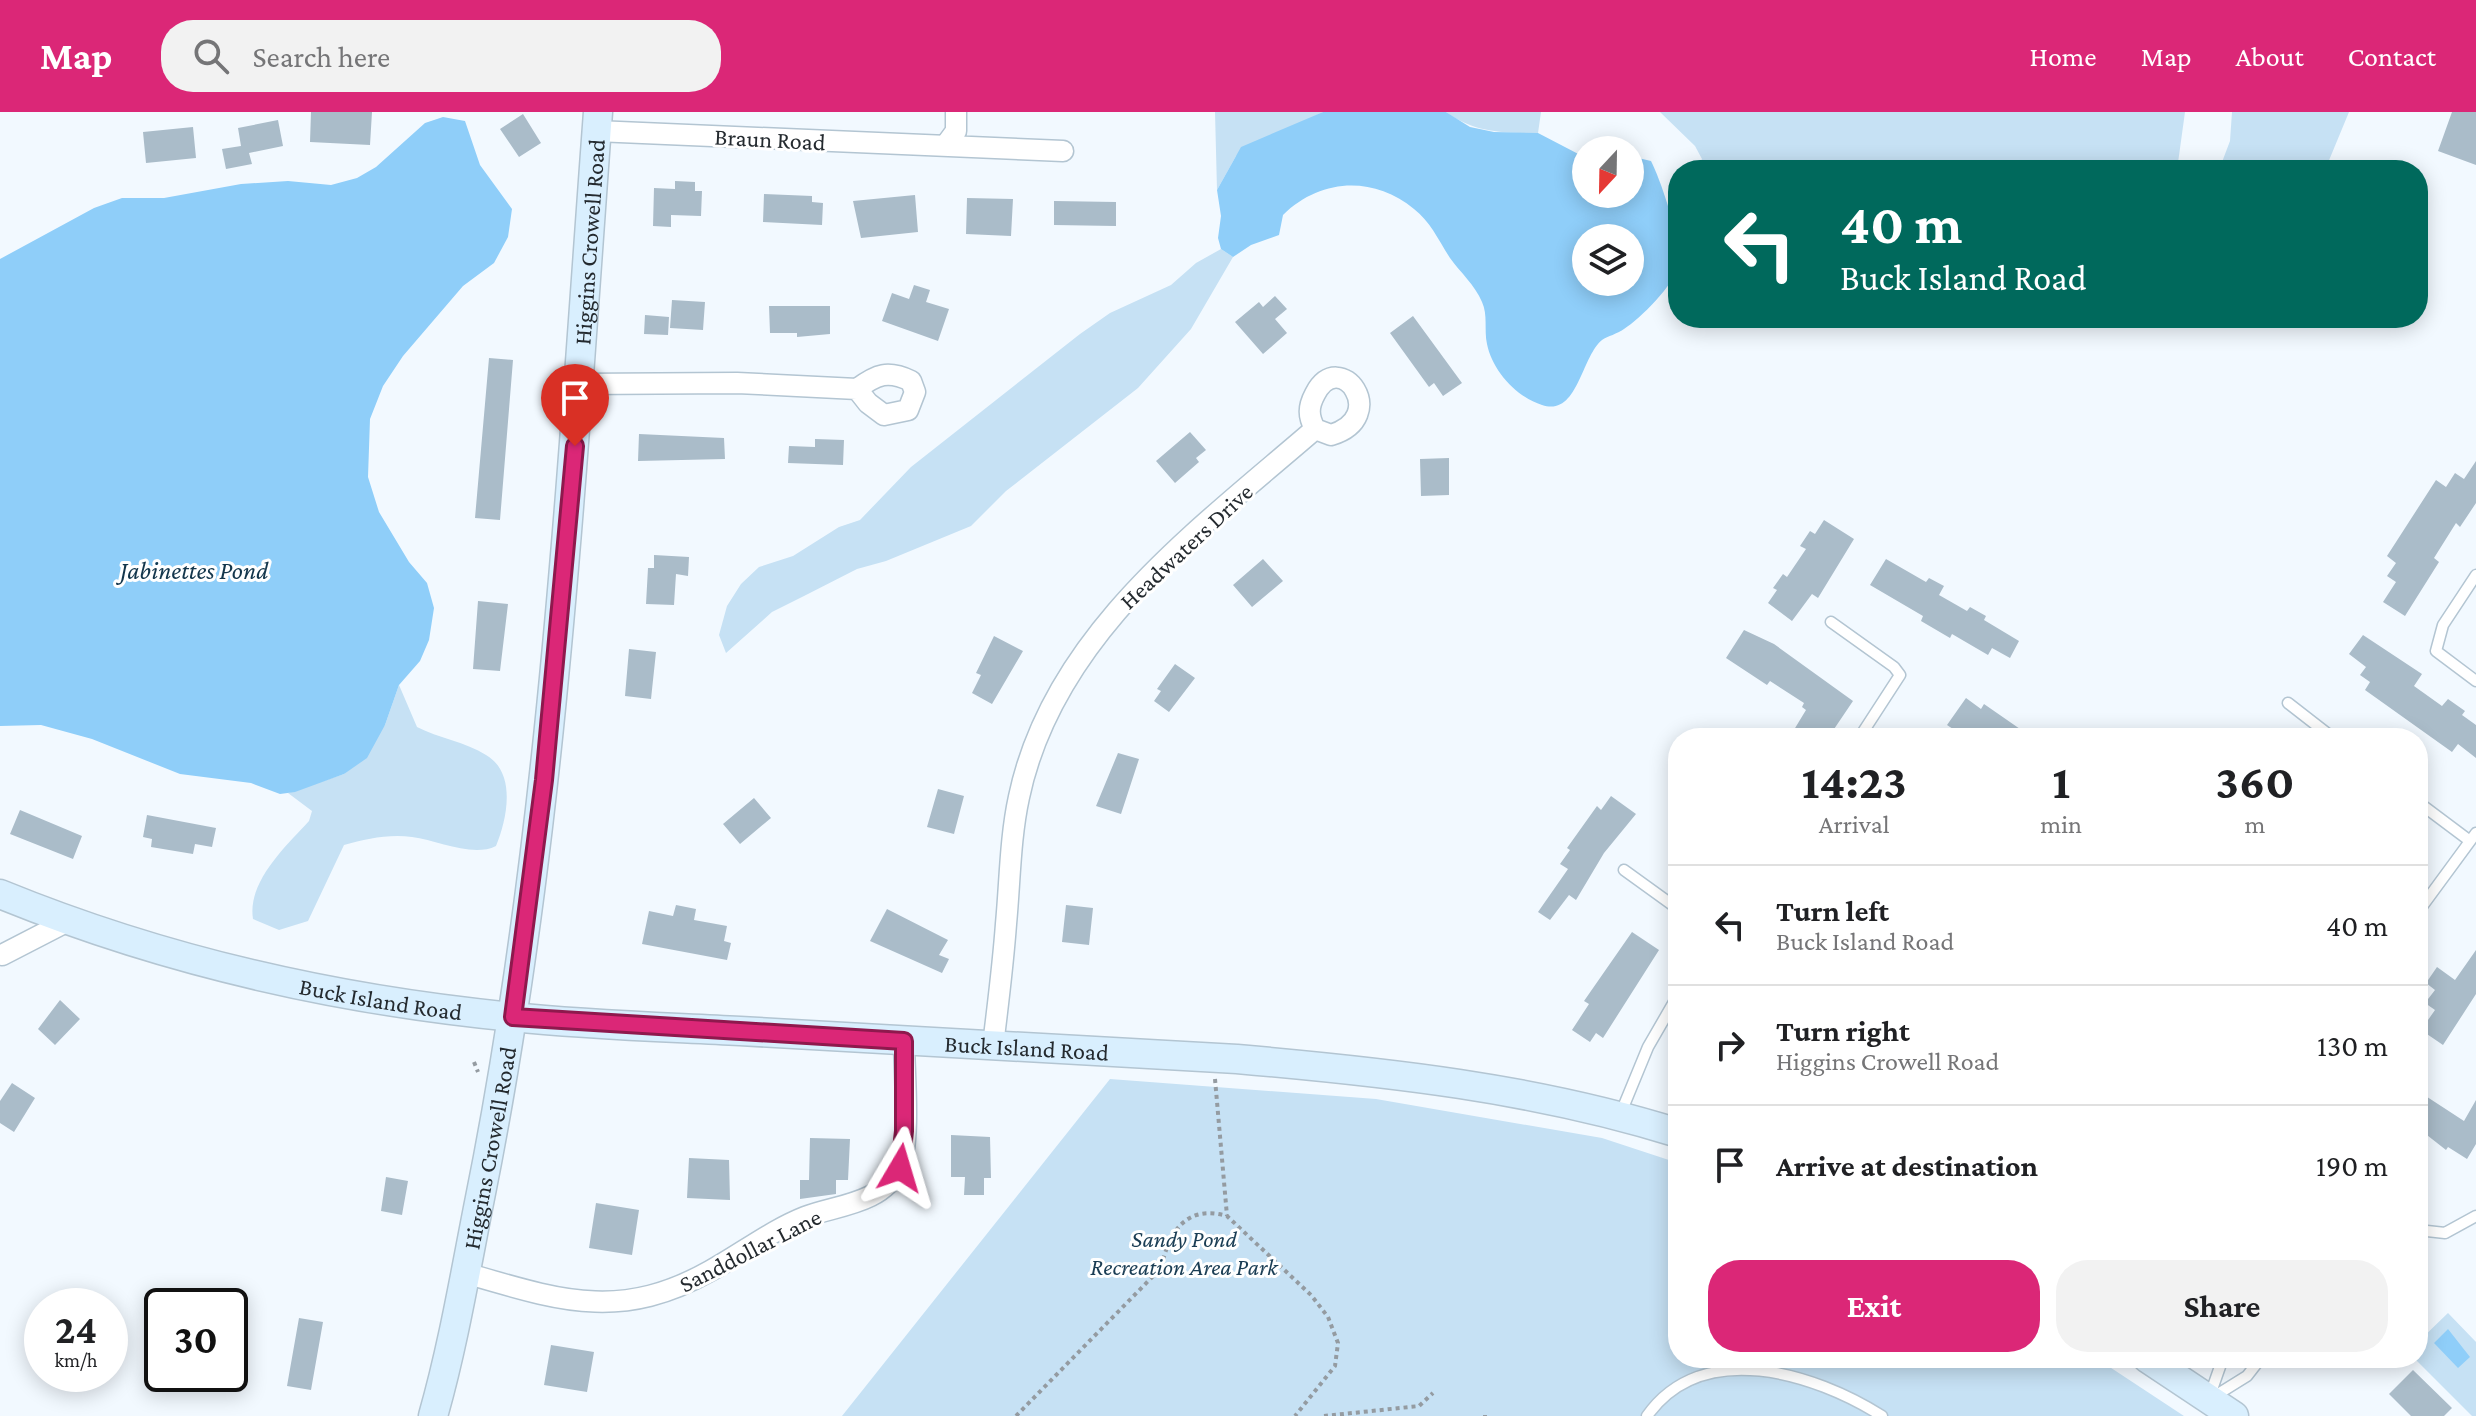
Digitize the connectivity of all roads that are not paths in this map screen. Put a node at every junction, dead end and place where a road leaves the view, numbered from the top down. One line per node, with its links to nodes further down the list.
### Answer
1 (956, 112): 3 (street)
2 (597, 121): 3 (street, Braun Road); 5 (main road, Higgins Crowell Road)
3 (945, 146): 4 (street, Braun Road)
4 (1063, 151)
5 (580, 384): 6 (street); 23 (main road, Higgins Crowell Road)
6 (857, 389)
7 (1315, 429): 25 (street, Headwaters Drive)
8 (2476, 575): 10 (lane)
9 (1831, 622): 12 (lane)
10 (2476, 681)
11 (2288, 703): 13 (lane)
12 (1869, 728)
13 (2320, 728)
14 (2428, 808): 15 (lane)
15 (2473, 837): 18 (lane)
16 (1624, 870): 19 (lane)
17 (0, 894): 20 (main road, Buck Island Road)
18 (2428, 898)
19 (1668, 902)
20 (66, 922): 21 (street); 23 (main road, Buck Island Road)
21 (1, 954)
22 (1668, 1012): 26 (lane)
23 (513, 1017): 24 (main road, Buck Island Road); 30 (main road, Higgins Crowell Road)
24 (904, 1041): 25 (main road, Buck Island Road); 30 (street, Sanddollar Lane)
25 (993, 1045): 26 (main road, Buck Island Road)
26 (1620, 1115): 27 (main road, Buck Island Road)
27 (1668, 1130)
28 (2476, 1216): 29 (lane)
29 (2428, 1231)
30 (465, 1273): 35 (main road, Higgins Crowell Road)
31 (2161, 1368): 34 (main road)
32 (2222, 1368): 34 (lane)
33 (2253, 1368): 34 (lane)
34 (2216, 1409)
35 (433, 1416)
36 (1647, 1416): 37 (lane)
37 (1882, 1416)

